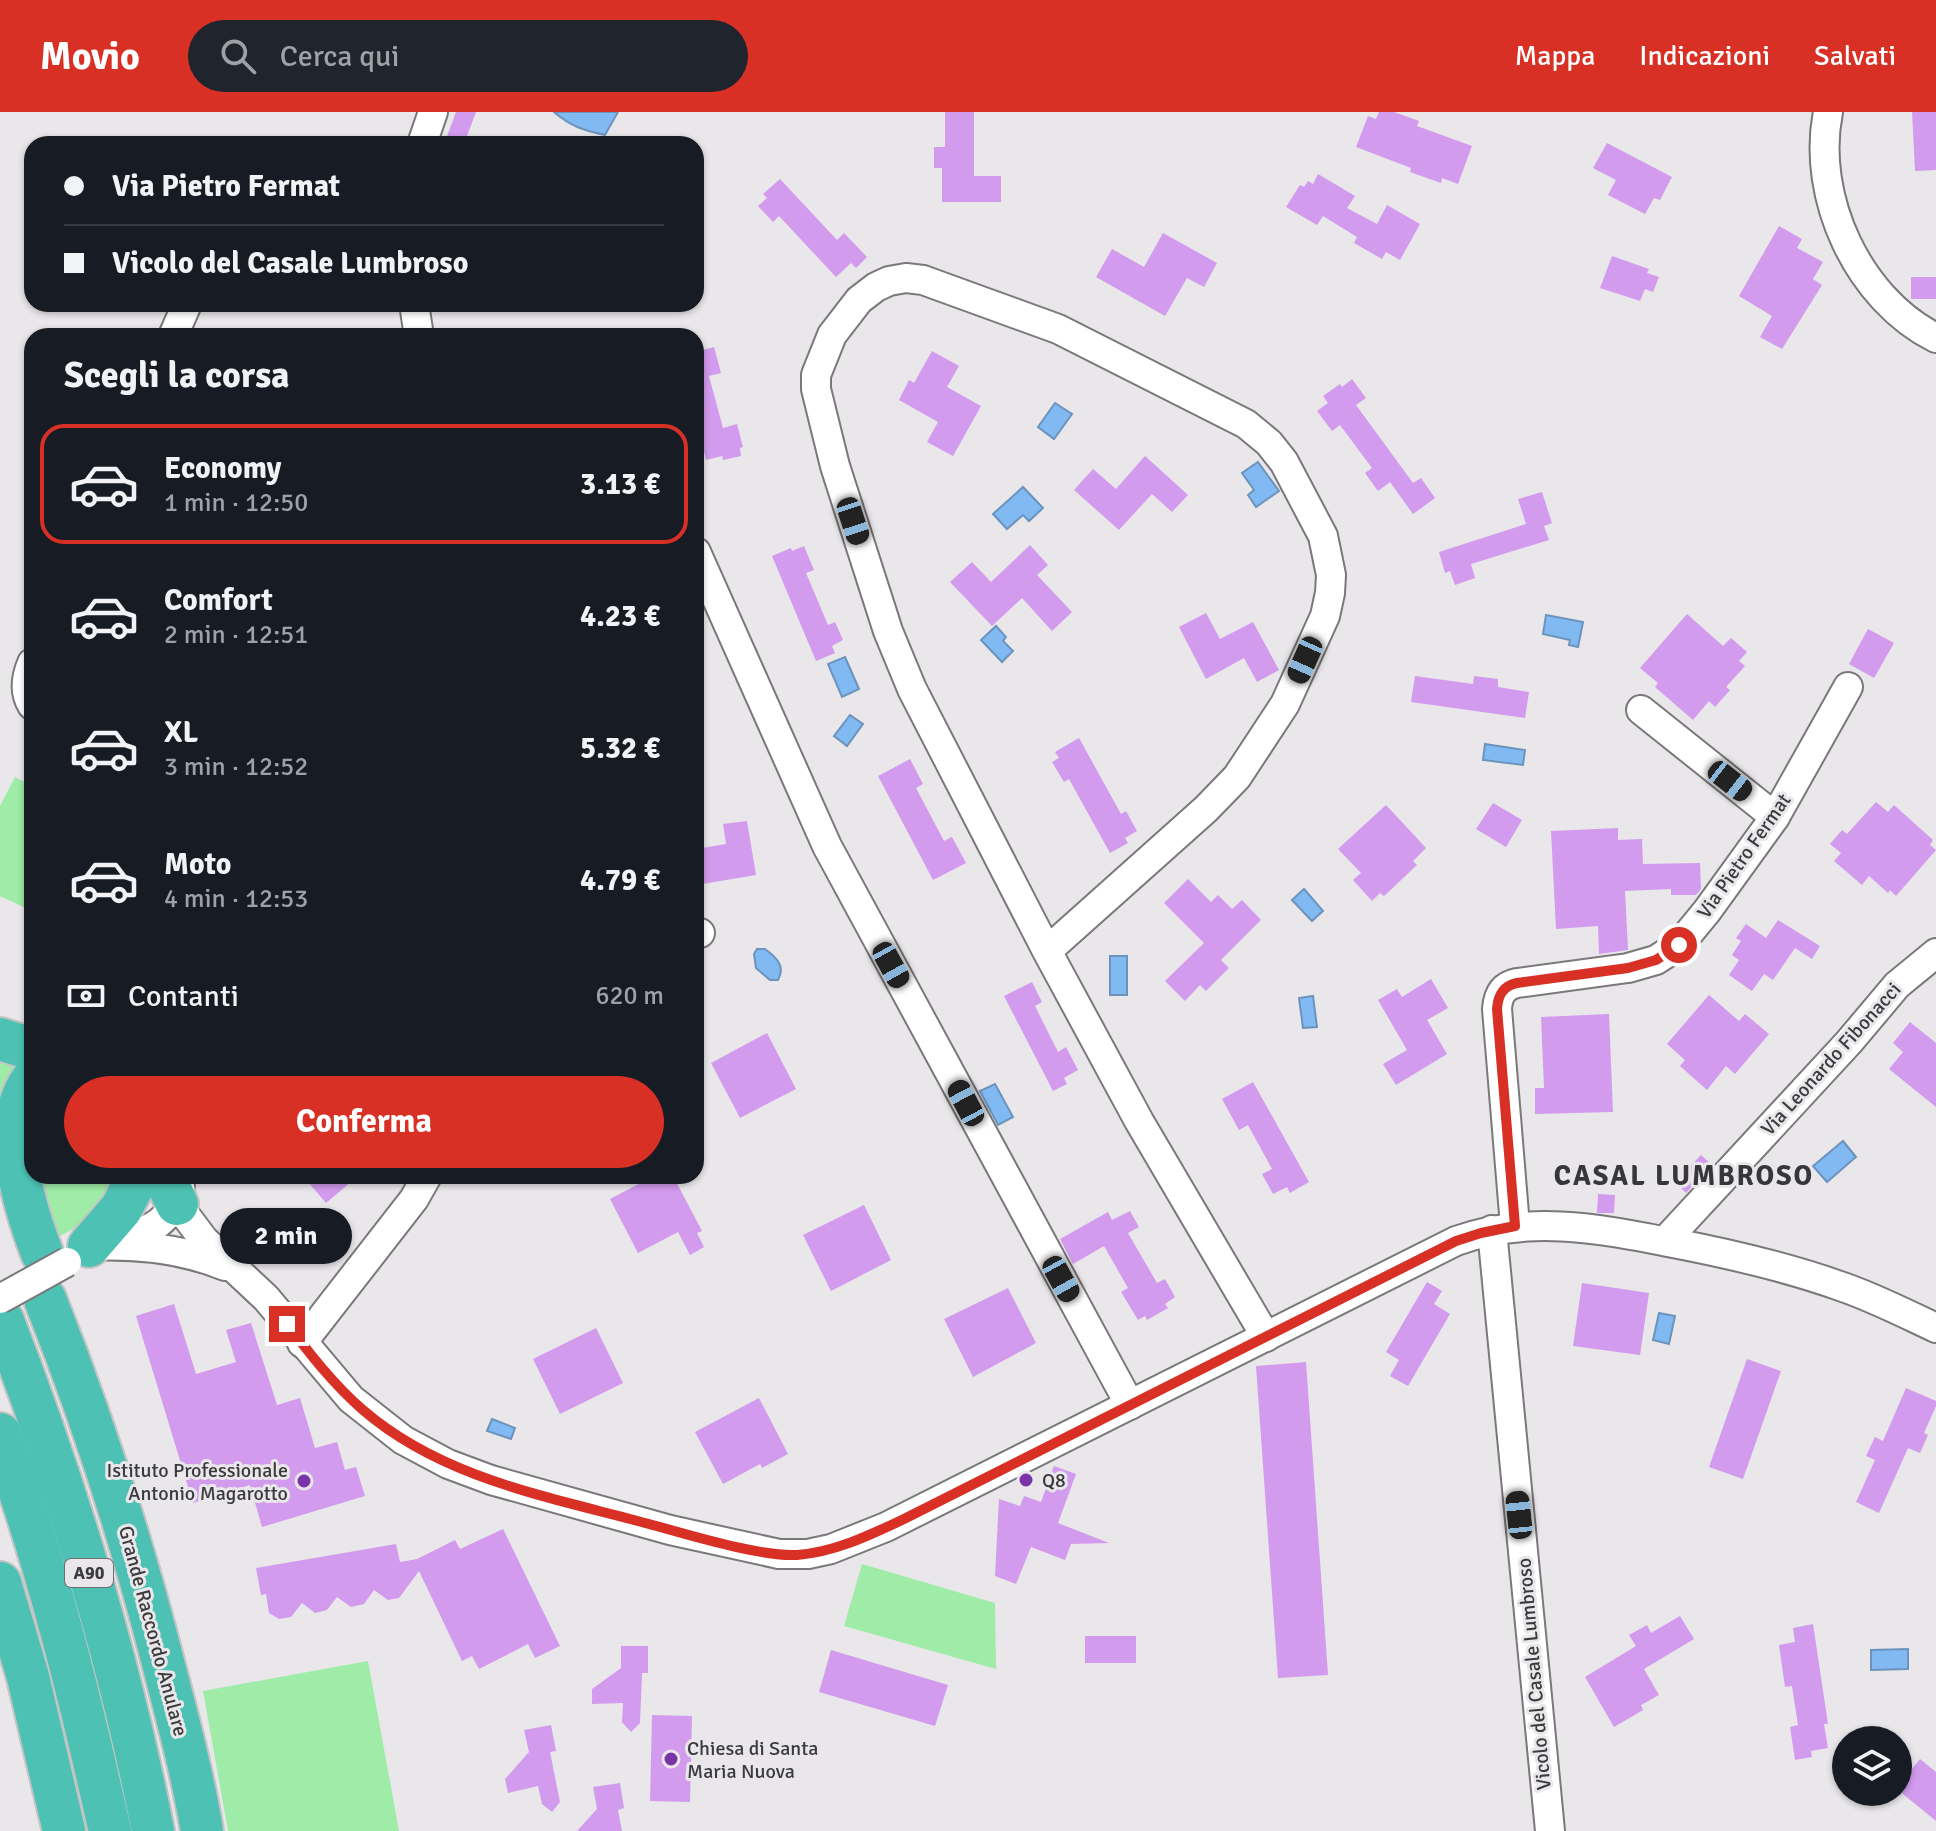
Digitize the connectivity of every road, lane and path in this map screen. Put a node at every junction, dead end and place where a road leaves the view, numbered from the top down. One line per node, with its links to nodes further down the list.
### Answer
1 (433, 112): 3 (street)
2 (1828, 112): 4 (street)
3 (425, 136)
4 (1936, 338)
5 (704, 570): 26 (street)
6 (1848, 687): 8 (street, Via Pietro Fermat)
7 (1641, 710): 8 (street)
8 (1775, 817): 18 (street, Via Pietro Fermat)
9 (1047, 951): 9 (street); 24 (street)
10 (1936, 953): 19 (street, Via Leonardo Fibonacci)
11 (0, 1039): 12 (highway)
12 (24, 1046)
13 (24, 1087): 20 (highway)
14 (134, 1184): 20 (highway)
15 (422, 1184): 25 (street)
16 (174, 1185): 20 (street); 21 (street)
17 (0, 1191): 20 (highway)
18 (1503, 1228): 19 (street); 24 (street); 35 (street, Vicolo del Casale Lumbroso)
19 (1665, 1241): 23 (street)
20 (55, 1269): 21 (street); 22 (street, bridge); 34 (highway, Grande Raccordo Anulare)
21 (235, 1270): 25 (street)
22 (2, 1310): 33 (highway, A90)
23 (1936, 1328)
24 (1266, 1337): 26 (street)
25 (302, 1343): 26 (street)
26 (1130, 1405)
27 (0, 1434): 32 (highway, A90)
28 (0, 1583): 31 (highway)
29 (0, 1683): 30 (highway)
30 (48, 1831)
31 (64, 1831)
32 (110, 1831)
33 (153, 1831)
34 (202, 1831)
35 (1550, 1831)

